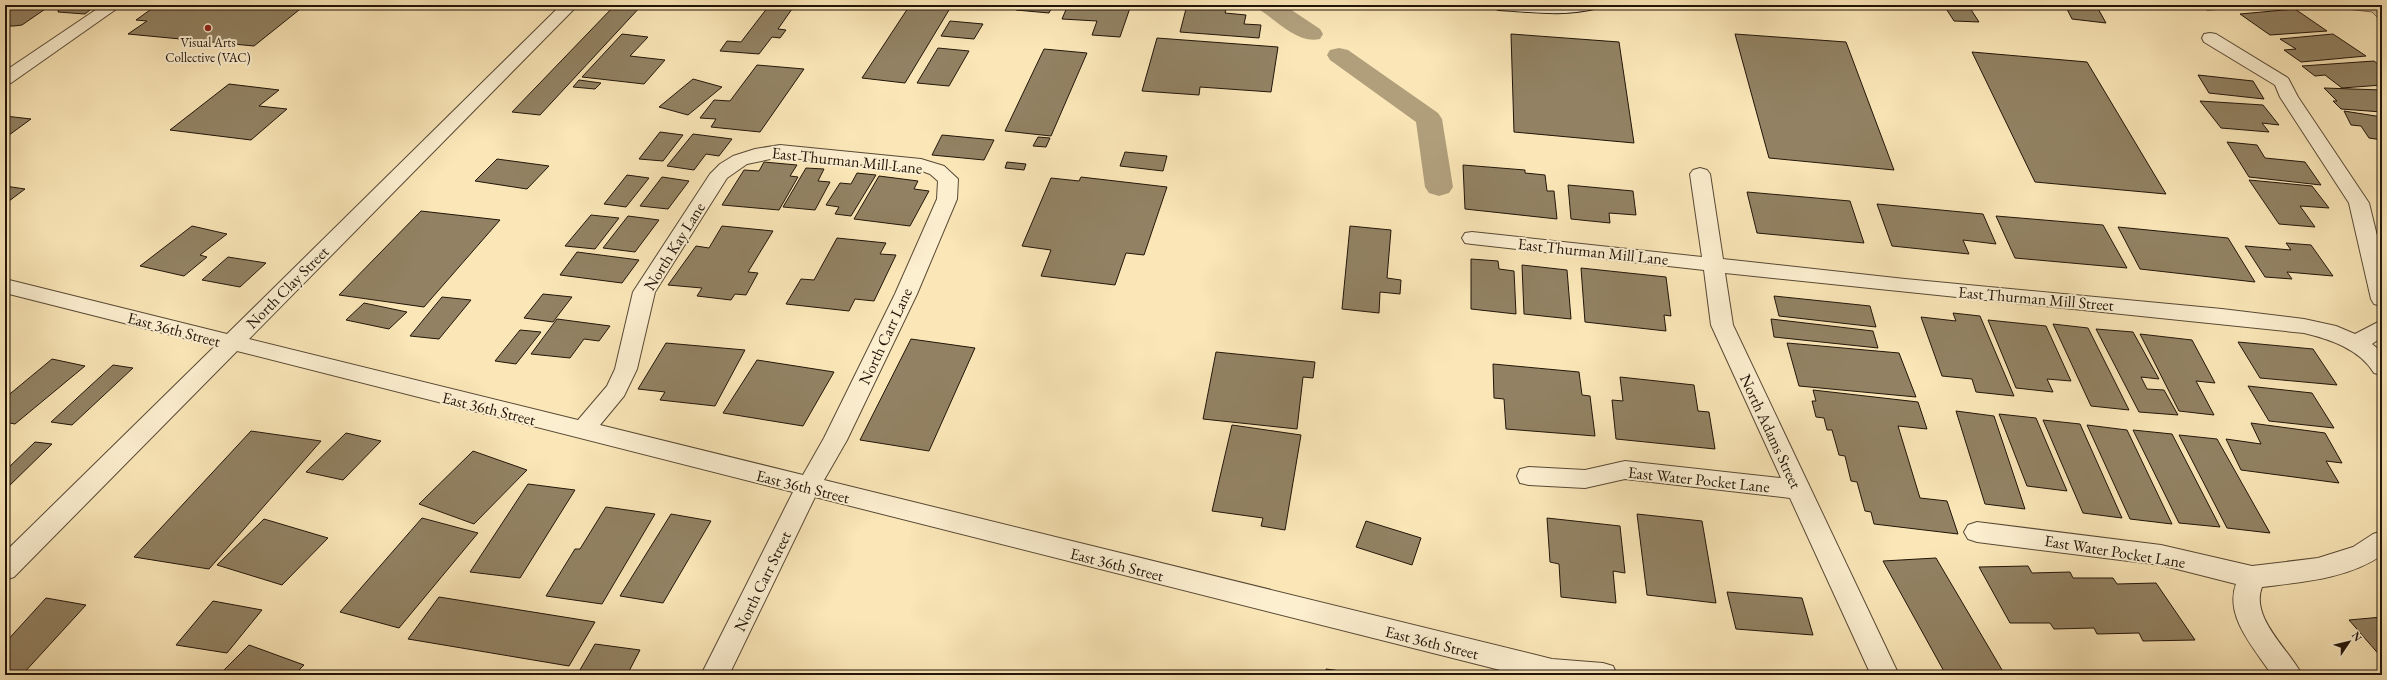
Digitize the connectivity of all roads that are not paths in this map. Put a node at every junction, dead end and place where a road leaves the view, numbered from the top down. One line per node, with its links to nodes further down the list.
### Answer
1 (114, 5): 6 (street)
2 (570, 5): 16 (street, North Clay Street)
3 (1499, 5): 4 (street)
4 (1592, 5)
5 (2210, 38): 13 (street)
6 (5, 79)
7 (744, 158): 9 (street, East Thurman Mill Lane); 18 (street, North Kay Lane)
8 (1700, 174): 11 (street, North Adams Street)
9 (948, 179): 20 (street, North Carr Lane)
10 (1472, 238): 11 (street, East Thurman Mill Lane)
11 (1714, 265): 15 (street, East Thurman Mill Street); 21 (street, North Adams Street)
12 (5, 286): 16 (street, East 36th Street)
13 (2382, 299)
14 (2382, 327): 15 (street)
15 (2356, 343): 17 (street, East Thurman Mill Street)
16 (230, 344): 18 (street, East 36th Street); 24 (street, North Clay Street)
17 (2382, 367)
18 (582, 431): 20 (street, East 36th Street)
19 (1529, 476): 21 (street, East Water Pocket Lane)
20 (808, 487): 26 (street, North Carr Street); 27 (street, East 36th Street)
21 (1798, 489): 28 (street, North Adams Street)
22 (1977, 532): 25 (street, East Water Pocket Lane)
23 (2382, 540): 25 (street)
24 (5, 569)
25 (2252, 577): 29 (street)
26 (715, 675)
27 (1594, 675)
28 (1885, 675)
29 (2288, 675)

